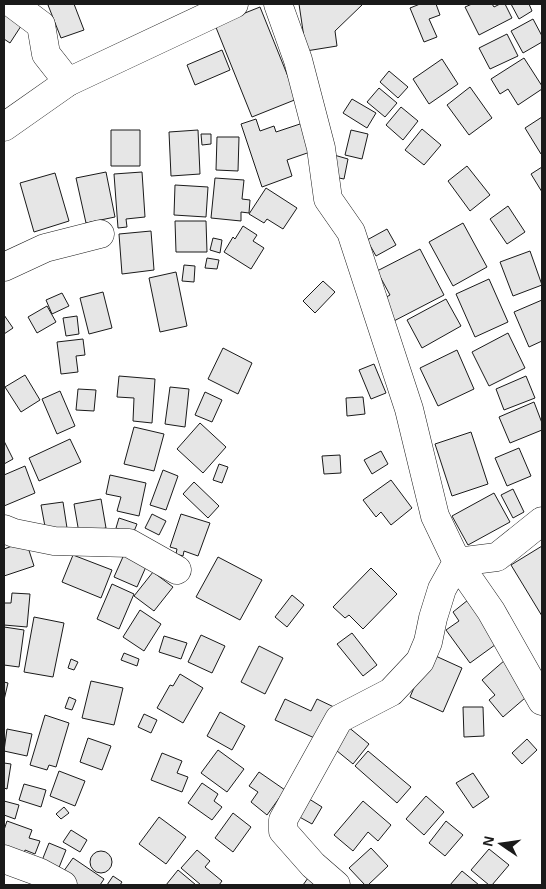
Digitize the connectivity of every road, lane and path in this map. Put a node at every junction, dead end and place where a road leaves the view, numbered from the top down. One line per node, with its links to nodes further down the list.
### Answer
1 (13, 4): 4 (main road)
2 (234, 4): 4 (main road)
3 (278, 4): 10 (main road)
4 (68, 82): 5 (main road)
5 (4, 127)
6 (100, 234): 7 (main road)
7 (4, 267)
8 (542, 521): 10 (main road)
9 (4, 529): 11 (main road)
10 (457, 562): 12 (main road); 15 (main road)
11 (177, 570)
12 (542, 701)
13 (4, 859): 14 (main road)
14 (63, 885)
15 (336, 885)

